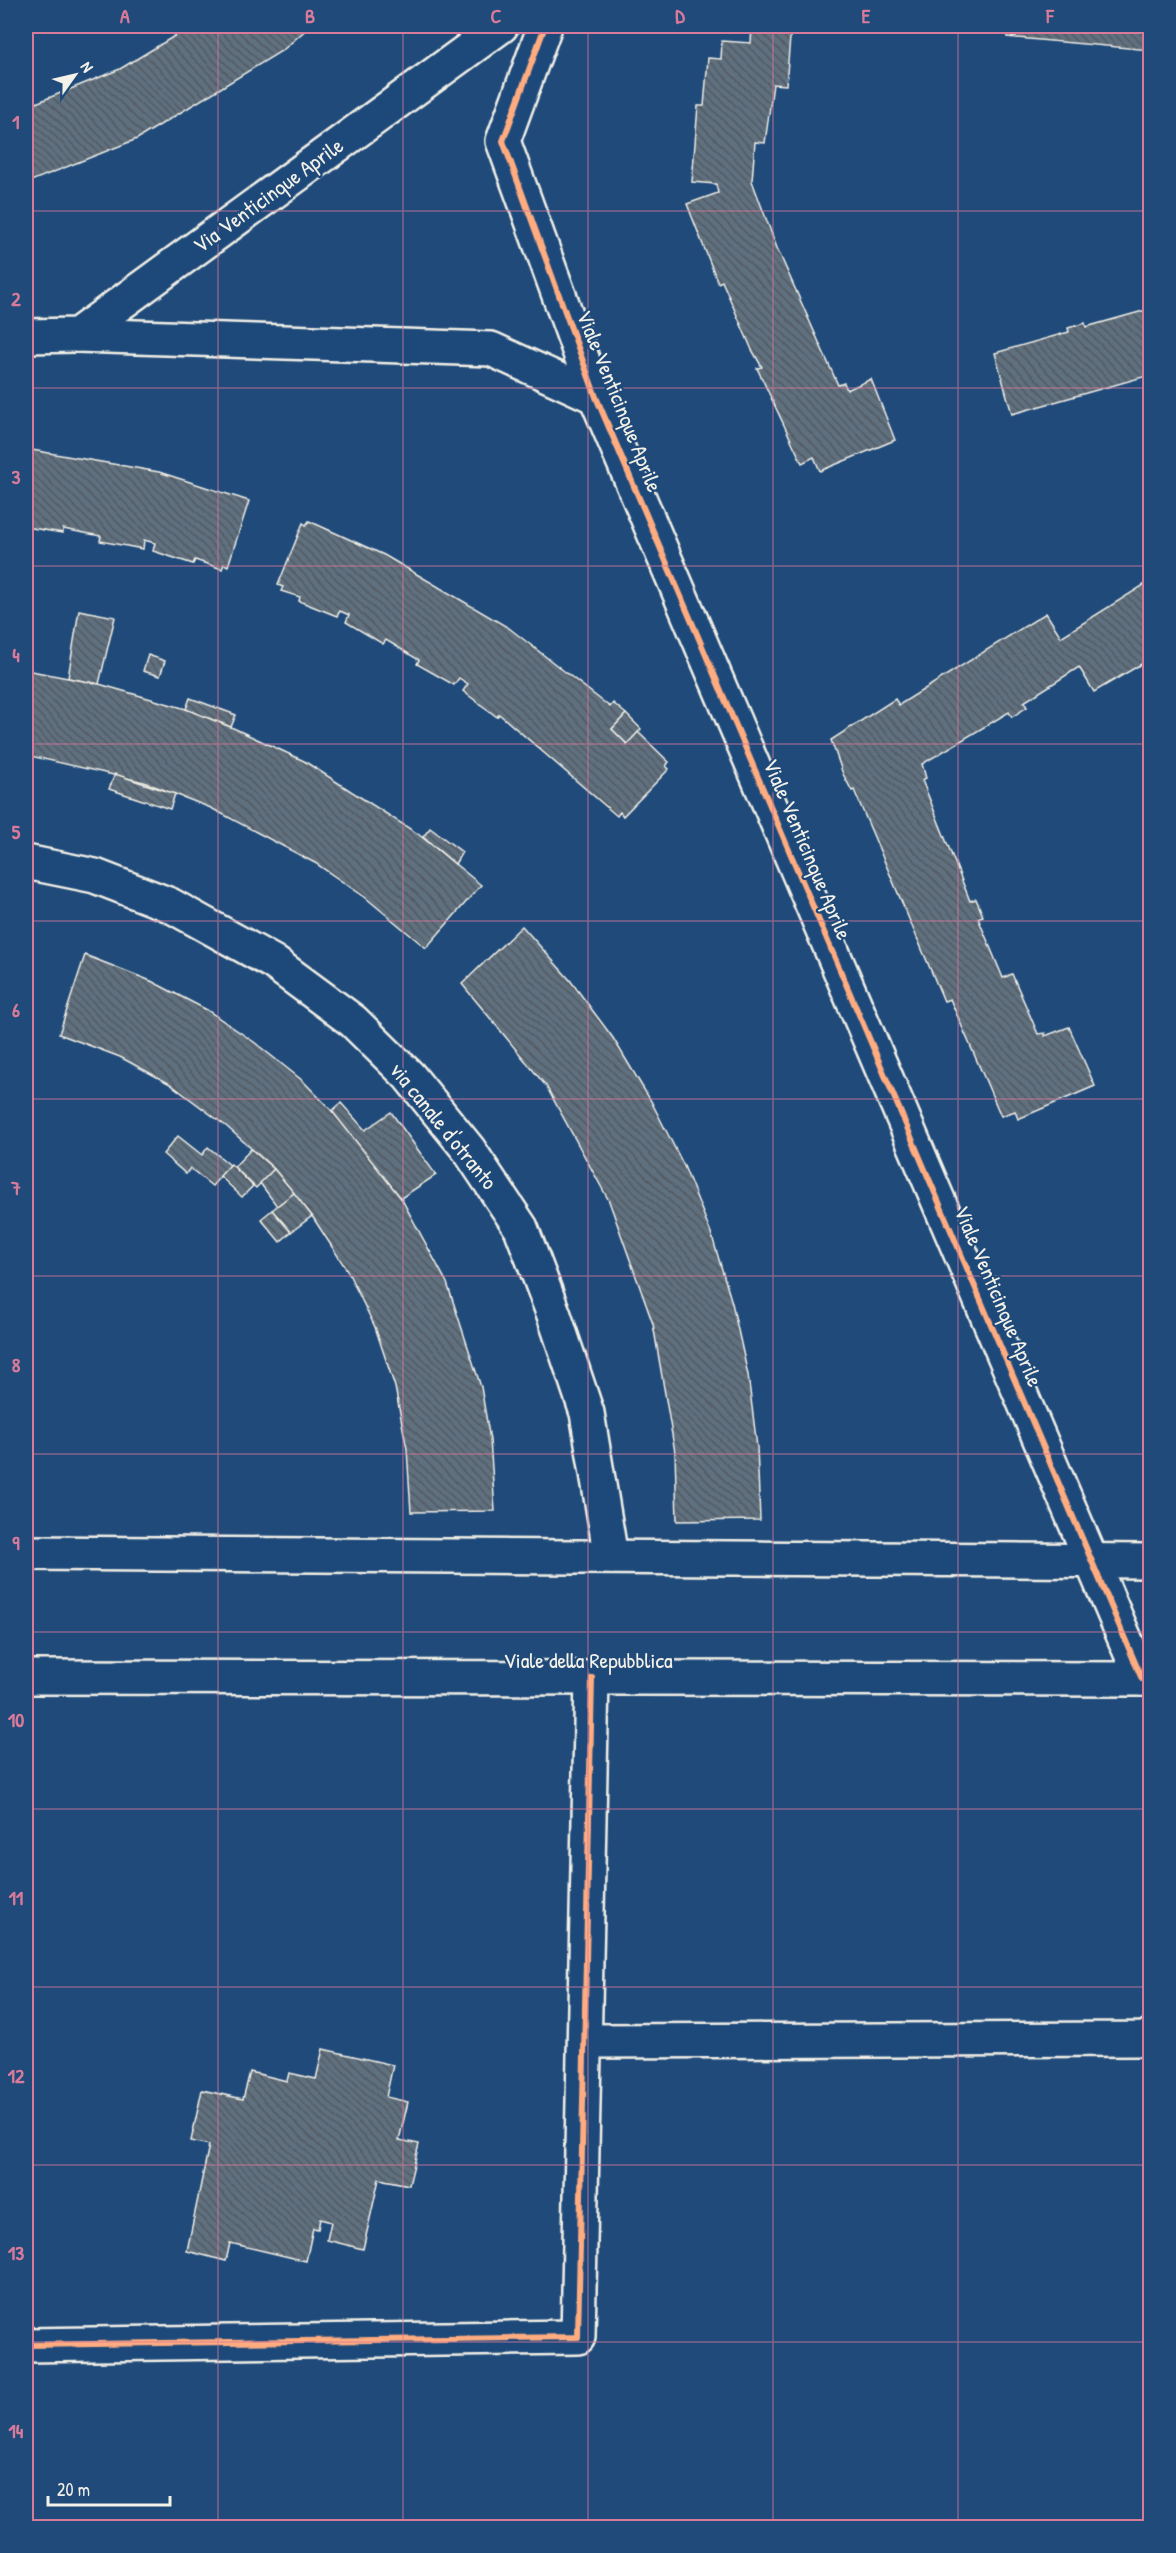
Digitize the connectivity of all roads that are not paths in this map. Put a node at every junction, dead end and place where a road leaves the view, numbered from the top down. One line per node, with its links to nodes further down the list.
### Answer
1 (501, 26): 3 (street, Via Venticinque Aprile)
2 (545, 26): 5 (street, Viale Venticinque Aprile)
3 (77, 335): 4 (street); 5 (street)
4 (26, 336)
5 (596, 398): 9 (street, Viale Venticinque Aprile)
6 (26, 862): 8 (street, via canale d'otranto)
7 (26, 1553): 8 (street)
8 (611, 1557): 9 (street)
9 (1091, 1561): 10 (street); 13 (street, Viale Venticinque Aprile)
10 (1150, 1561)
11 (26, 1677): 12 (street, Viale della Repubblica)
12 (592, 1678): 13 (street, Viale della Repubblica); 15 (street)
13 (1146, 1679)
14 (1150, 2036): 15 (street)
15 (585, 2041): 16 (street)
16 (26, 2345)

